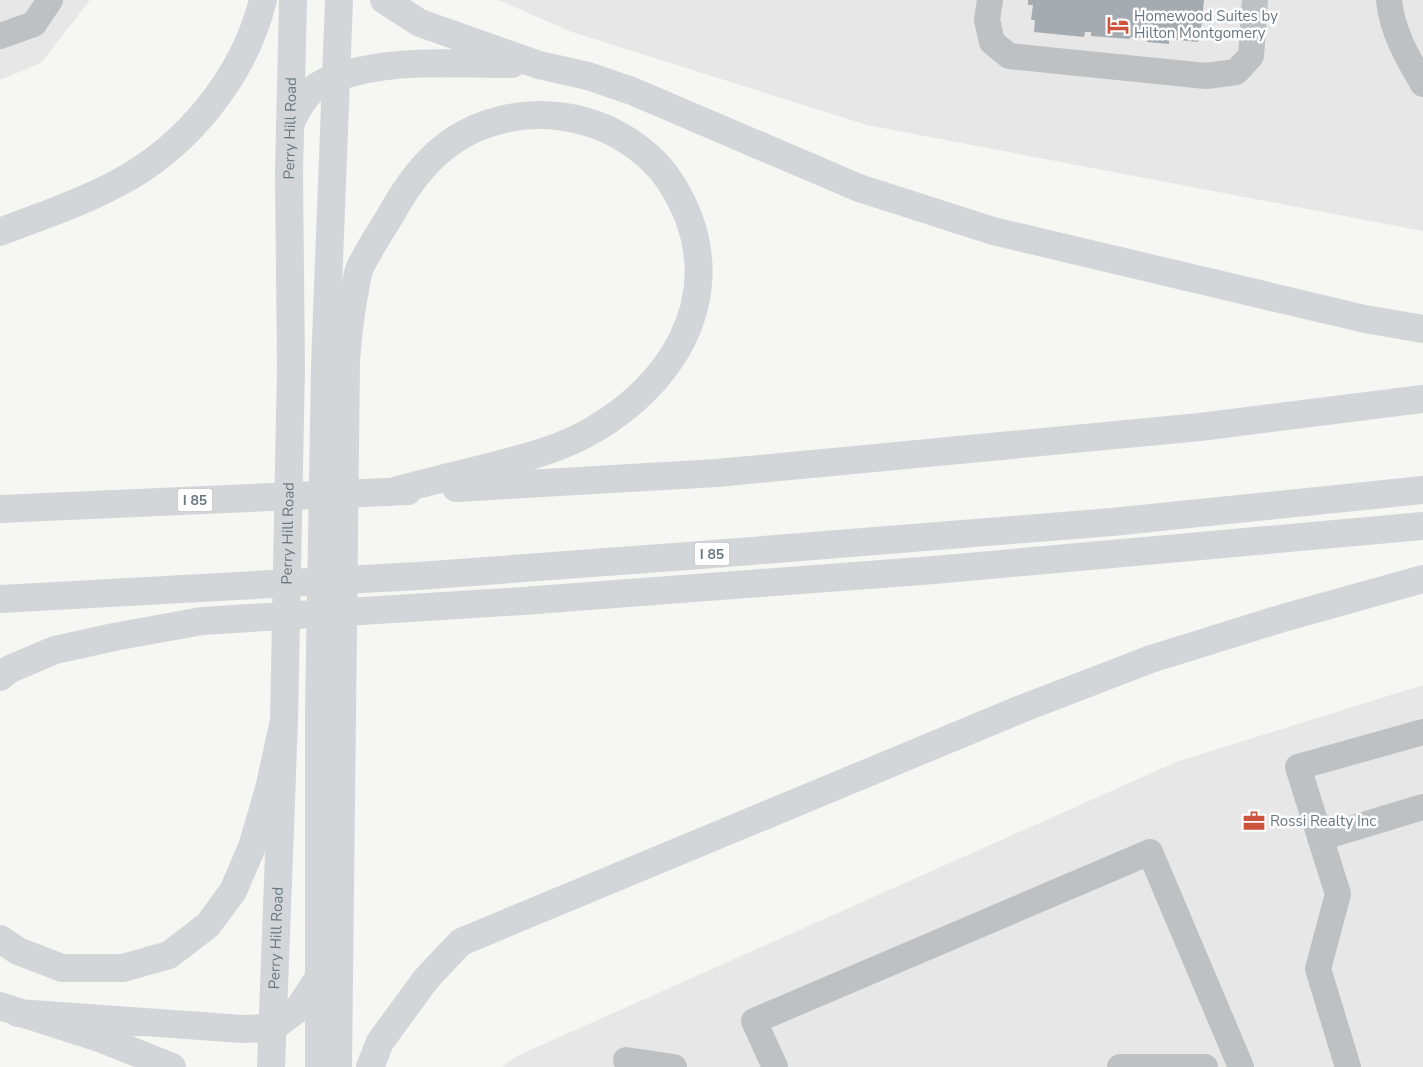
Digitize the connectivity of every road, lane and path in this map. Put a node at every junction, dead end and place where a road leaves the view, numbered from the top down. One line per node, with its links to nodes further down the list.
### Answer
1 (50, 0): 9 (lane)
2 (263, 0): 14 (main road)
3 (293, 0): 13 (main road, Perry Hill Road)
4 (339, 0): 11 (main road)
5 (384, 0): 10 (main road)
6 (990, 0): 7 (lane)
7 (1255, 0)
8 (1388, 0): 12 (lane)
9 (0, 36)
10 (539, 65): 11 (main road); 15 (main road)
11 (336, 77): 13 (main road); 16 (main road)
12 (1423, 84)
13 (290, 125): 26 (main road, Perry Hill Road)
14 (0, 232)
15 (1423, 329)
16 (336, 363): 19 (main road); 25 (main road)
17 (1423, 399): 19 (main road, I 85)
18 (1423, 490): 23 (main road, I 85)
19 (391, 492): 20 (main road, I 85)
20 (0, 509)
21 (1423, 526): 24 (main road)
22 (1423, 579): 39 (main road)
23 (0, 599)
24 (0, 677)
25 (330, 716): 31 (main road); 38 (main road)
26 (284, 721): 30 (main road); 33 (main road, Perry Hill Road)
27 (1423, 732): 29 (lane)
28 (1423, 807): 29 (lane)
29 (1320, 838): 45 (lane)
30 (0, 939)
31 (319, 977): 33 (main road); 37 (main road)
32 (9, 1010): 33 (main road); 35 (main road)
33 (272, 1028): 36 (main road, Perry Hill Road)
34 (626, 1060): 40 (lane)
35 (172, 1067)
36 (271, 1067)
37 (319, 1067)
38 (338, 1067)
39 (370, 1067)
40 (674, 1067)
41 (775, 1067): 44 (lane)
42 (1120, 1067): 43 (lane)
43 (1205, 1067)
44 (1241, 1067)
45 (1348, 1067)

